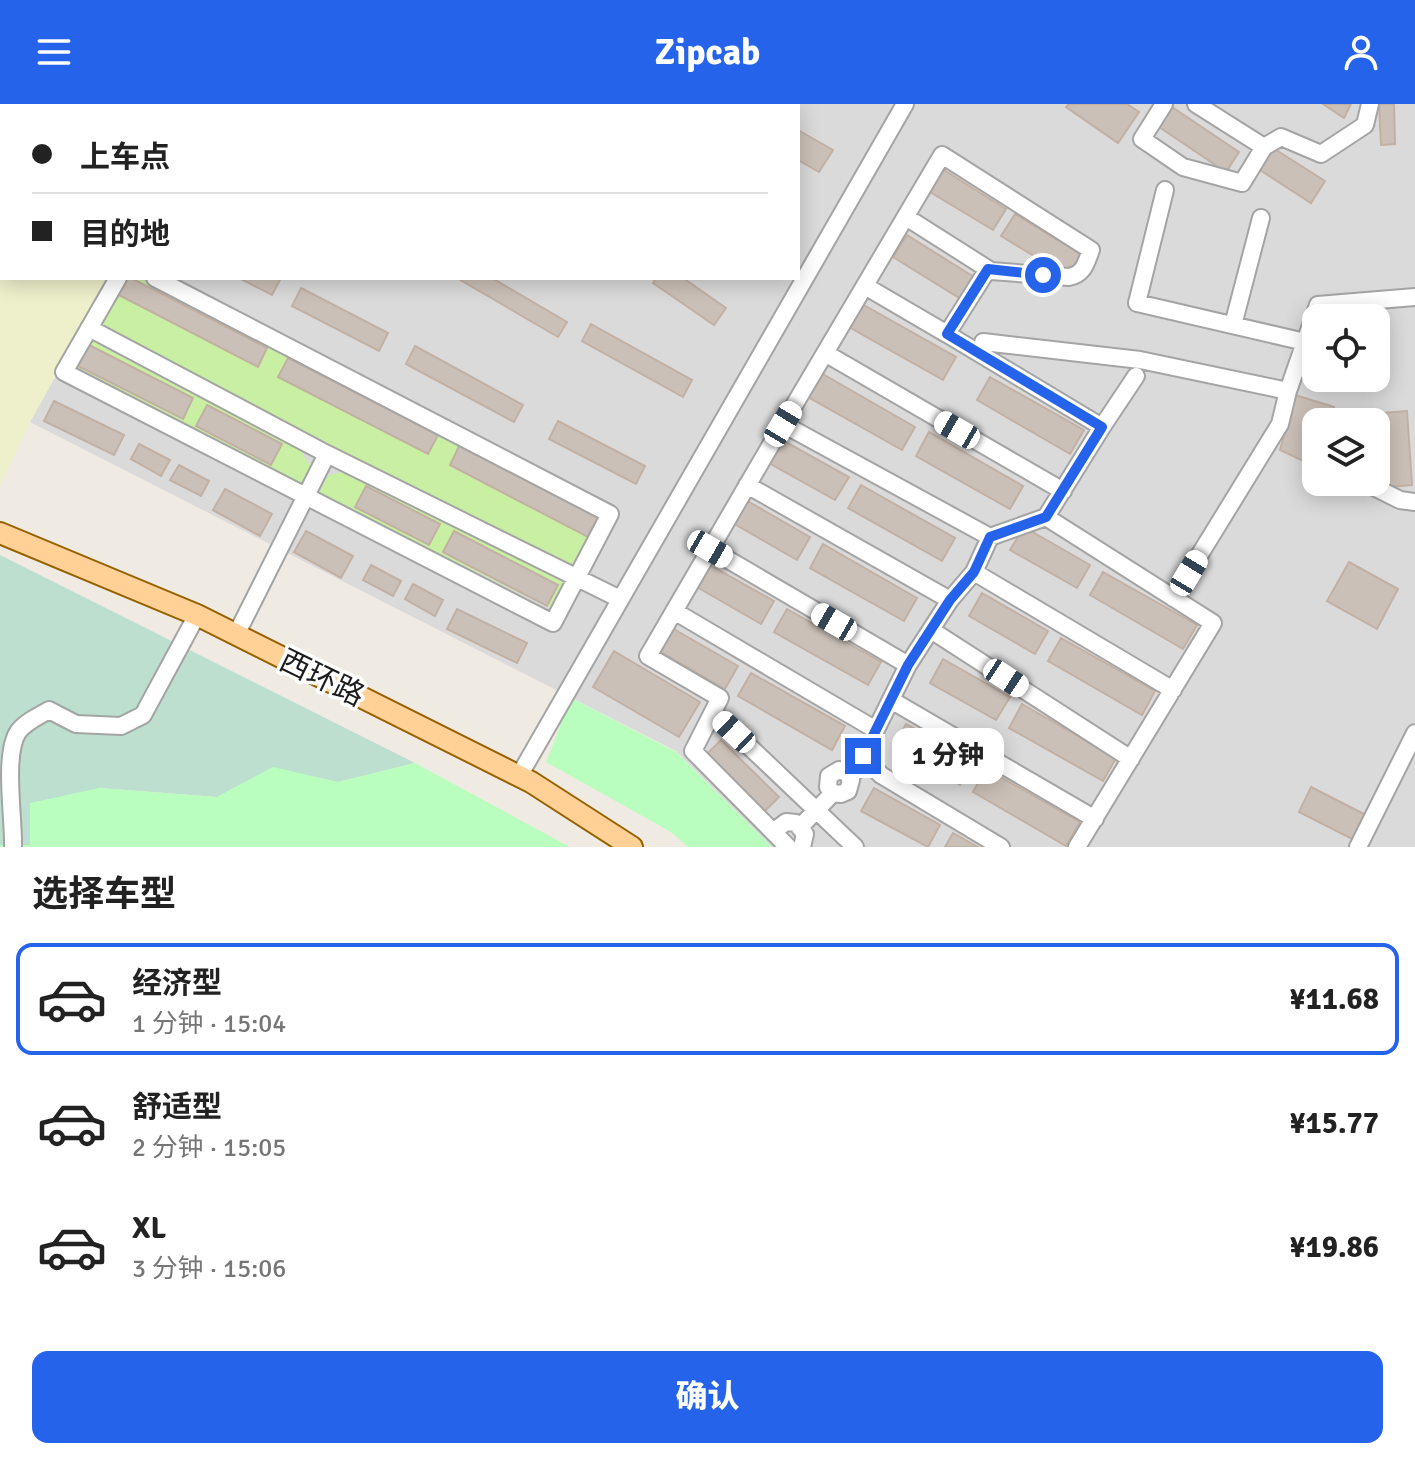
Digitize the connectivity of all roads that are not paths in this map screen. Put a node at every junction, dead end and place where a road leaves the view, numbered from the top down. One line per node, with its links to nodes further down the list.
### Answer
1 (905, 104): 39 (street)
2 (1164, 104): 5 (street)
3 (1196, 104): 5 (street)
4 (1370, 104): 5 (street)
5 (1264, 147)
6 (1165, 190): 15 (street)
7 (906, 217): 9 (street); 9 (street); 12 (street)
8 (1261, 218): 15 (street)
9 (988, 269): 17 (street)
10 (117, 280): 16 (street)
11 (159, 280): 37 (street)
12 (865, 286): 17 (street); 21 (street)
13 (1415, 297): 14 (street)
14 (1330, 304)
15 (1233, 325): 18 (street)
16 (89, 328): 26 (street); 30 (street)
17 (947, 334): 25 (street)
18 (1302, 341)
19 (983, 342): 23 (street)
20 (1302, 351): 23 (street)
21 (825, 353): 24 (street); 28 (street)
22 (1136, 376): 25 (street)
23 (1288, 391): 38 (street)
24 (783, 424): 27 (street); 34 (street)
25 (1102, 427): 28 (street)
26 (327, 454): 30 (street); 37 (street)
27 (747, 485): 35 (street); 40 (street)
28 (1063, 491): 32 (street)
29 (1390, 495): 31 (street)
30 (306, 496): 37 (street); 44 (street)
31 (1415, 502)
32 (1046, 517): 34 (street); 38 (street)
33 (0, 533): 42 (main road, 西环路)
34 (990, 537): 36 (street)
35 (710, 549): 41 (street); 45 (street)
36 (974, 572): 40 (street); 46 (street)
37 (577, 577): 39 (street)
38 (1173, 598): 46 (street)
39 (620, 599): 53 (street)
40 (950, 600): 43 (street)
41 (674, 611): 48 (street); 49 (street)
42 (197, 615): 44 (main road, 西环路); 58 (street)
43 (931, 630): 45 (street); 52 (street)
44 (236, 635): 53 (main road, 西环路)
45 (908, 665): 47 (street)
46 (1173, 690): 52 (street)
47 (891, 700): 49 (street); 55 (street)
48 (713, 712): 54 (street); 57 (street)
49 (876, 730): 51 (street)
50 (1415, 733): 65 (street)
51 (863, 756): 54 (street); 63 (street)
52 (1131, 759): 55 (street)
53 (519, 776): 59 (main road, 西环路)
54 (817, 809): 56 (street); 62 (street)
55 (1095, 819): 64 (street)
56 (801, 826): 57 (street); 61 (street)
57 (773, 832): 60 (street)
58 (13, 847)
59 (632, 847)
60 (788, 847)
61 (802, 847)
62 (855, 847)
63 (1001, 847)
64 (1077, 847)
65 (1358, 847)

